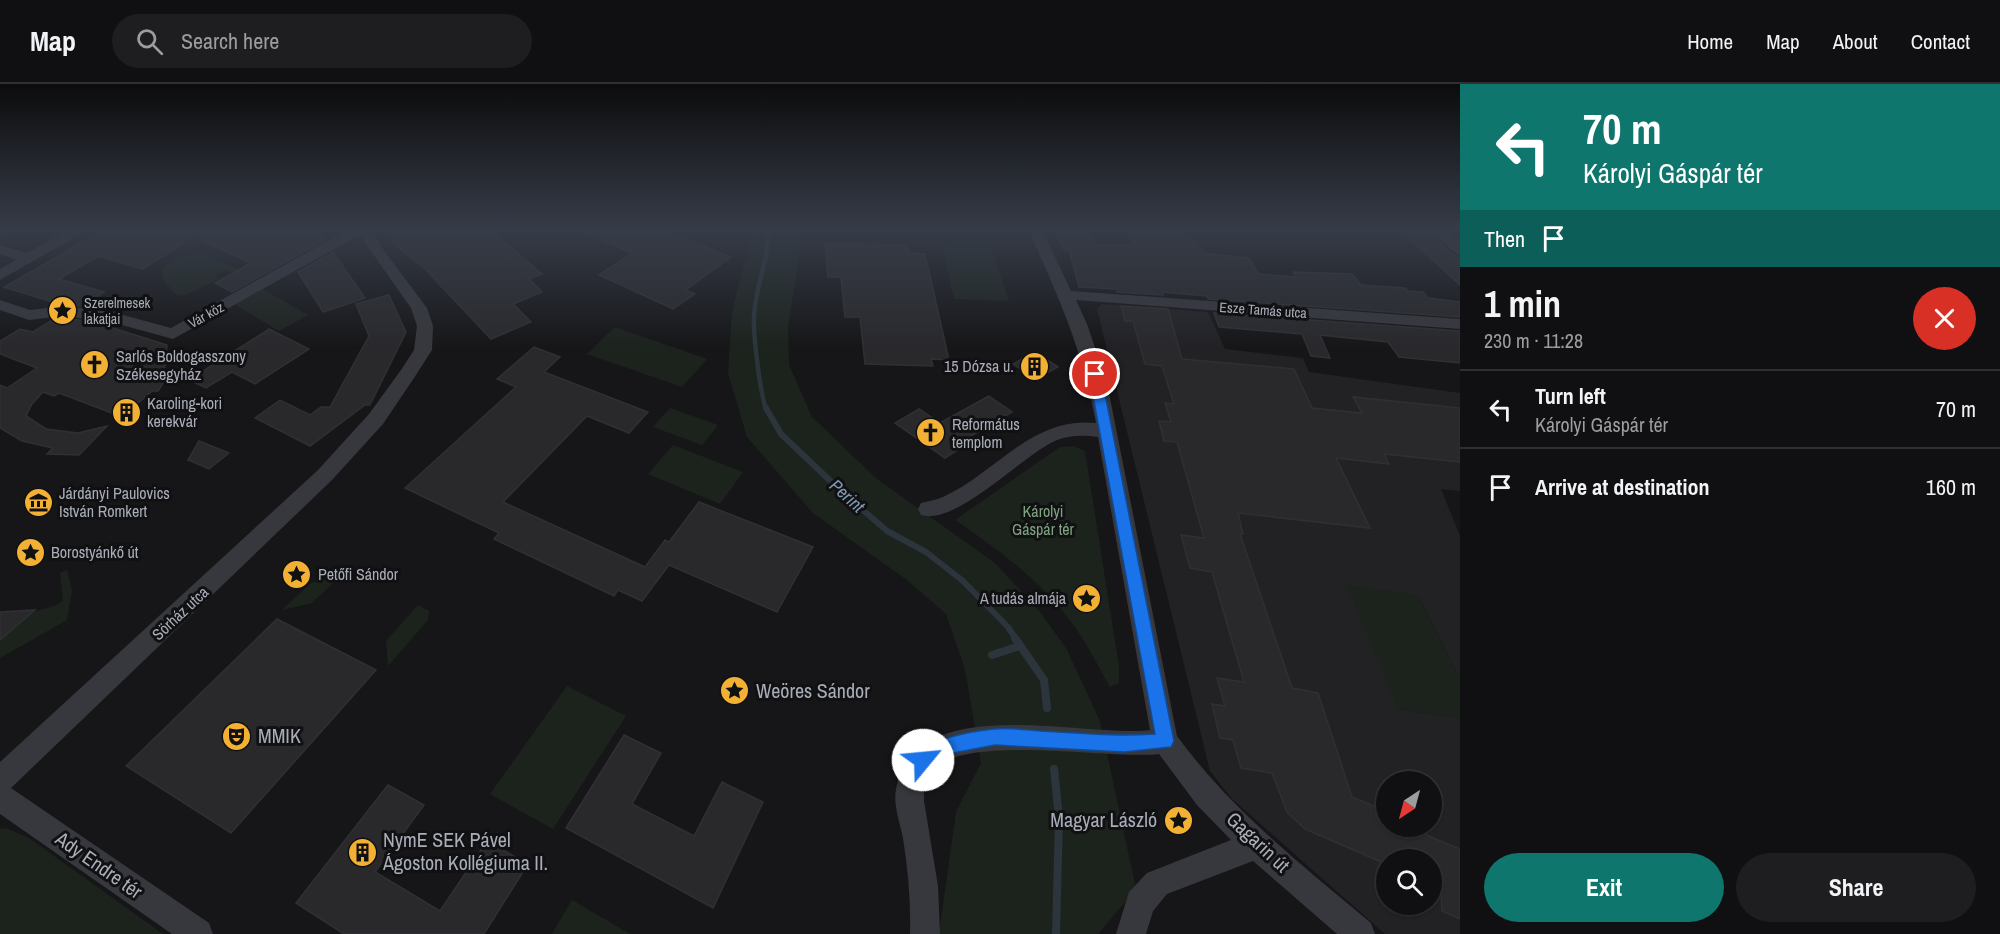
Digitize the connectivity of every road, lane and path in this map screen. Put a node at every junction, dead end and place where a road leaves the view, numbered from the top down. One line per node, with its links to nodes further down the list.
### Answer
1 (289, 269): 5 (street, Vár köz)
2 (391, 269): 10 (street, Sörház utca)
3 (1054, 269): 4 (street)
4 (1067, 295): 6 (street, Esze Tamás utca); 7 (street)
5 (0, 305)
6 (1460, 324)
7 (1107, 431): 8 (street); 9 (street)
8 (928, 508)
9 (1165, 741): 12 (street, Gagarin út); 14 (street)
10 (0, 780)
11 (0, 797): 13 (street, Ady Endre tér)
12 (1257, 845): 15 (street); 16 (street, Gagarin út)
13 (198, 934)
14 (925, 934)
15 (1131, 934)
16 (1360, 934)

